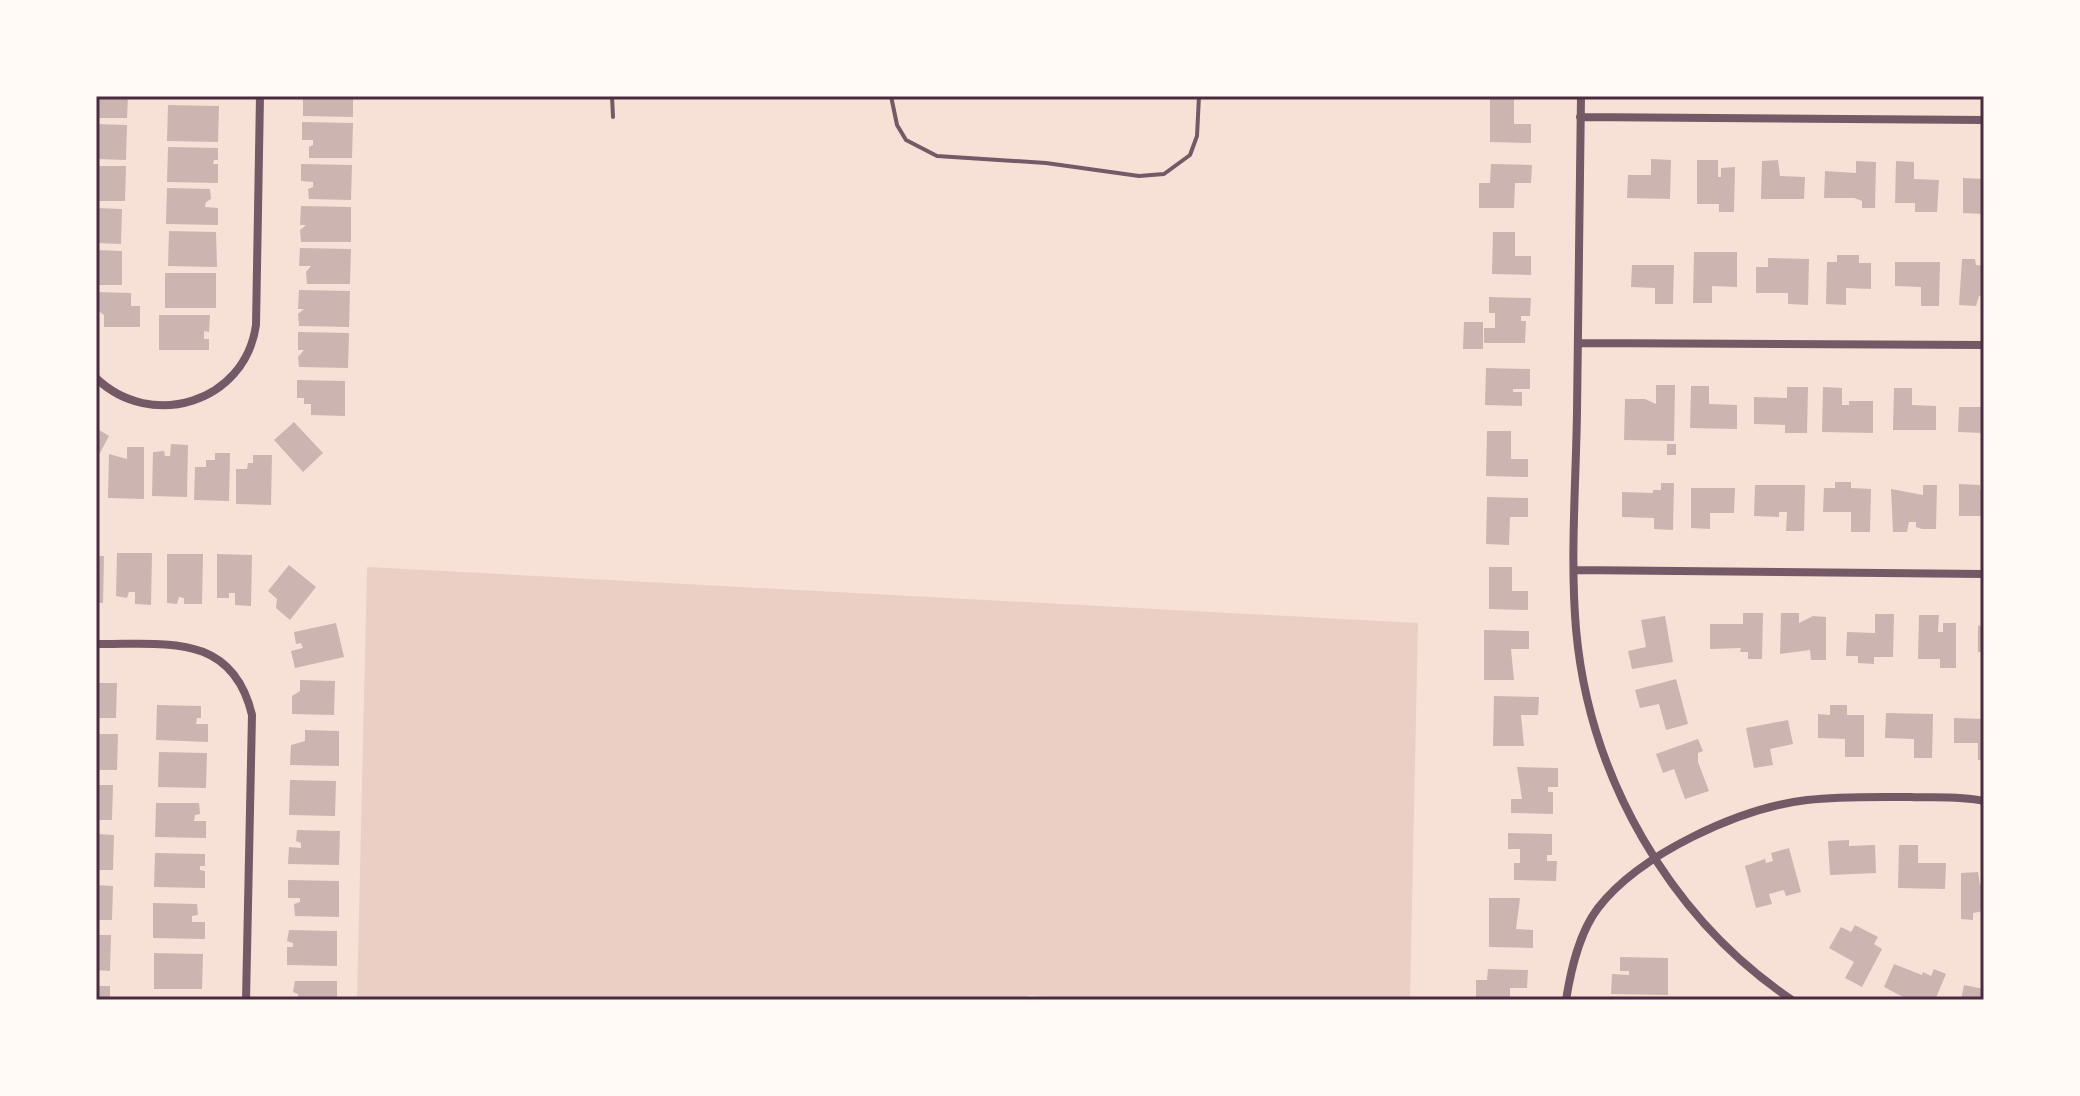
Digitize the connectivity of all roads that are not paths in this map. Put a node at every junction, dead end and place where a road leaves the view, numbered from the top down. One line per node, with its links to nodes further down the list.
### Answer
1 (260, 96): 11 (street)
2 (612, 96): 6 (lane)
3 (891, 96): 4 (lane)
4 (1199, 96)
5 (1581, 96): 7 (street)
6 (613, 117)
7 (1580, 117): 8 (street); 9 (street)
8 (1984, 120)
9 (1578, 343): 10 (street); 12 (street)
10 (1984, 345)
11 (96, 378)
12 (1575, 570): 13 (street); 16 (street)
13 (1984, 574)
14 (96, 644): 17 (street)
15 (1984, 801): 16 (street)
16 (1655, 858): 18 (street); 19 (street)
17 (246, 1000)
18 (1566, 1000)
19 (1792, 1000)

